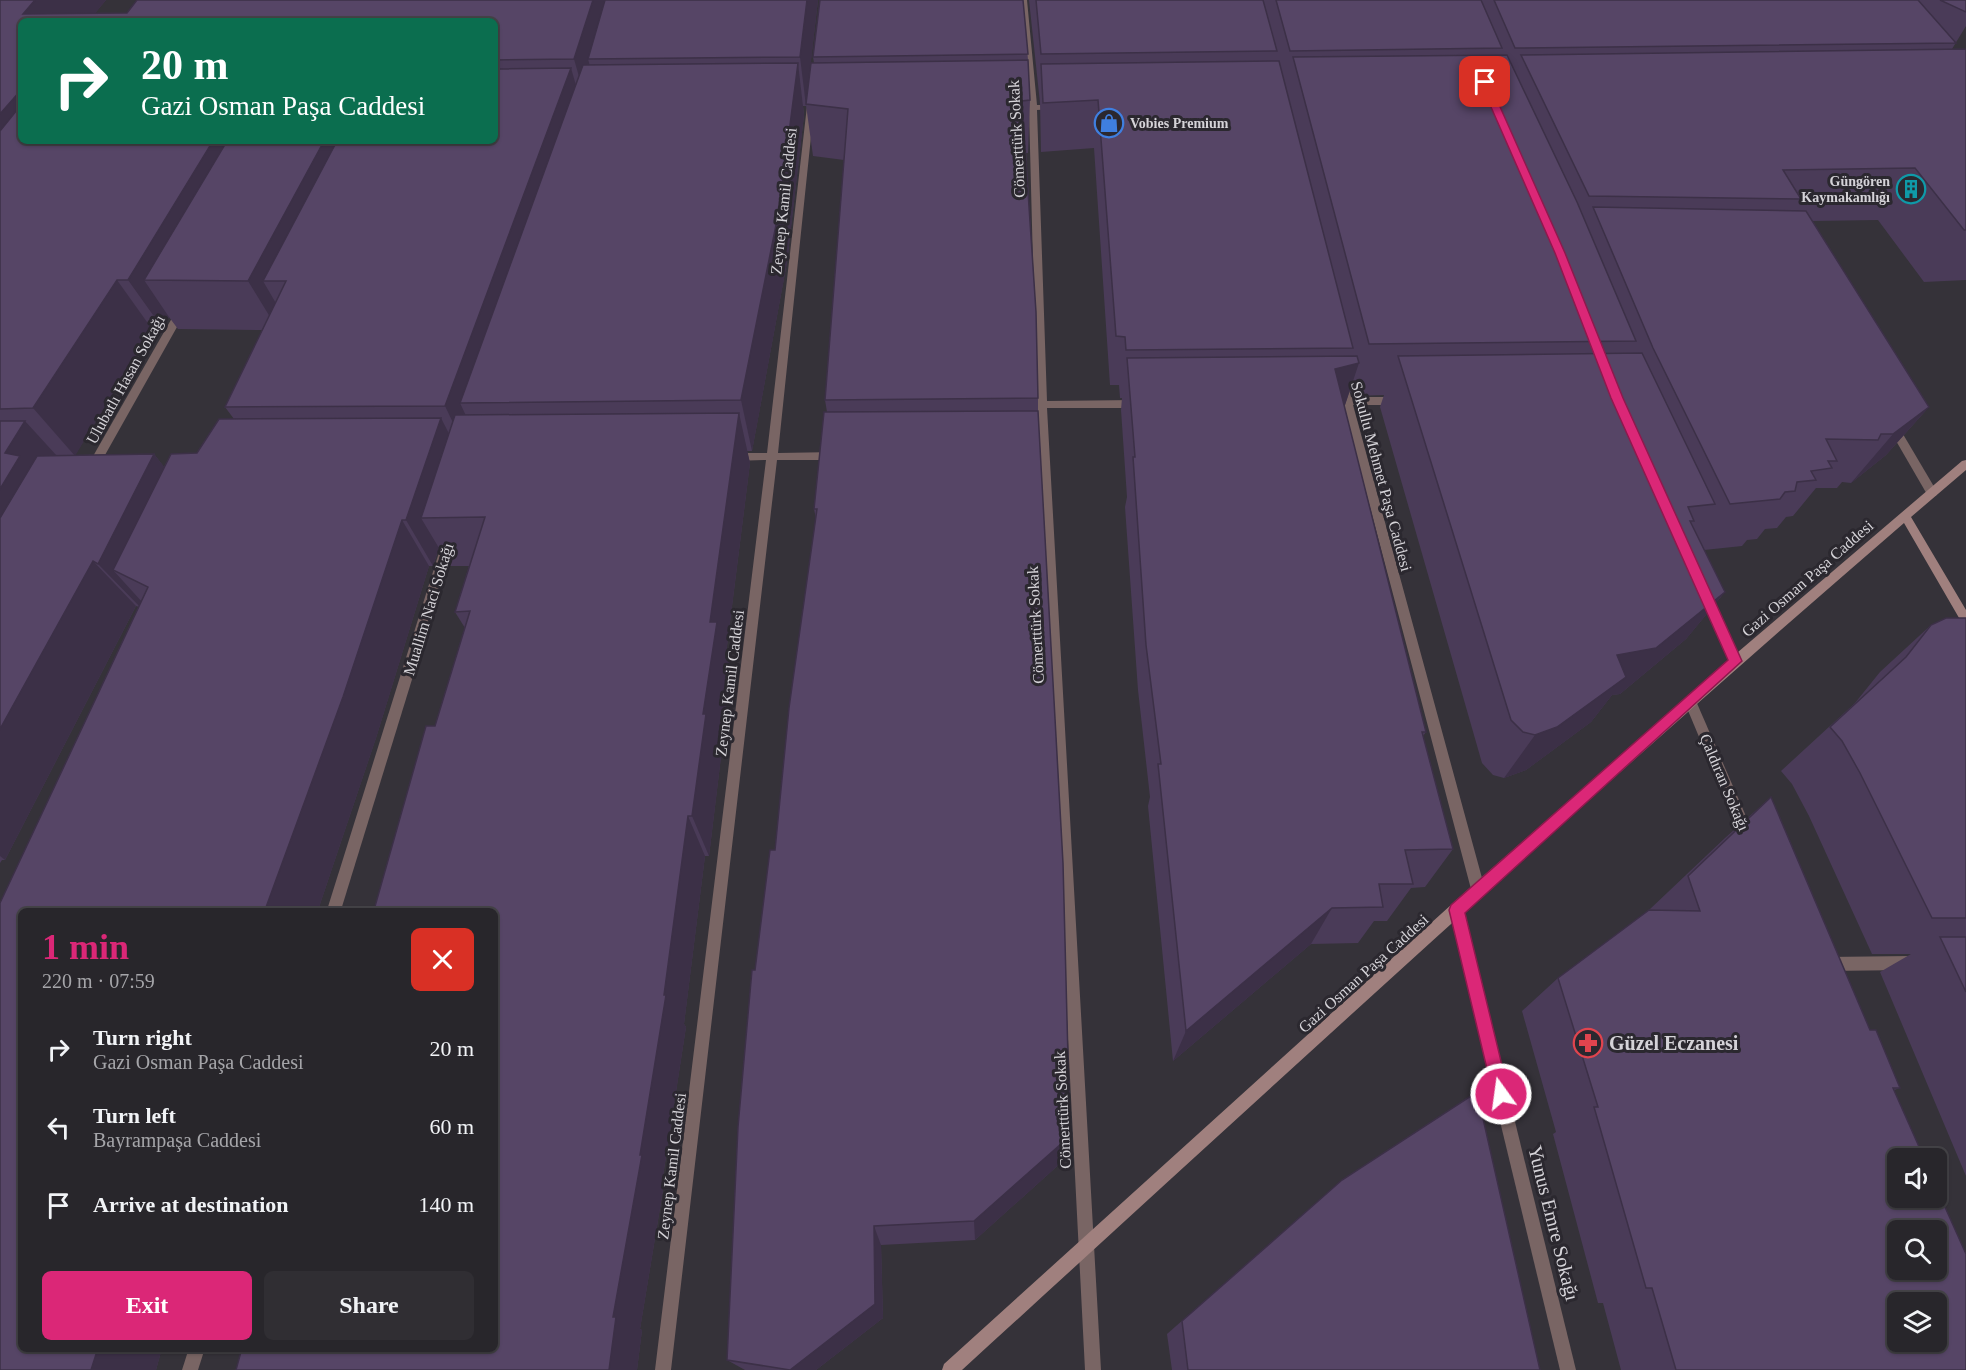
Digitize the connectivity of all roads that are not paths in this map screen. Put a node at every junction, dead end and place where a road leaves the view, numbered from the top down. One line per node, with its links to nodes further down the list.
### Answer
1 (1023, 0): 5 (street, Cömerttürk Sokak)
2 (1068, 107): 5 (street)
3 (810, 108): 14 (street, Zeynep Kamil Caddesi)
4 (1010, 108): 5 (street)
5 (1034, 108): 12 (street, Cömerttürk Sokak)
6 (189, 297): 18 (street, Ulubatlı Hasan Sokağı)
7 (1341, 379): 8 (street, Sokullu Mehmet Paşa Caddesi)
8 (1346, 401): 9 (street); 10 (street); 29 (street, Sokullu Mehmet Paşa Caddesi)
9 (1405, 401)
10 (1323, 402)
11 (1147, 404): 12 (street)
12 (1041, 405): 34 (street, Cömerttürk Sokak)
13 (1890, 421): 21 (street)
14 (772, 456): 15 (street); 16 (street); 37 (street, Zeynep Kamil Caddesi)
15 (843, 456)
16 (725, 457)
17 (83, 463): 18 (street)
18 (101, 463): 20 (street, Ulubatlı Hasan Sokağı)
19 (1966, 464): 21 (street, Gazi Osman Paşa Caddesi)
20 (84, 483)
21 (1932, 493): 22 (street, Gazi Osman Paşa Caddesi)
22 (1905, 516): 25 (street); 26 (street, Gazi Osman Paşa Caddesi)
23 (453, 527): 30 (street, Muallim Naci Sokağı)
24 (1702, 588): 26 (street)
25 (1966, 620)
26 (1736, 661): 27 (street, Gazi Osman Paşa Caddesi)
27 (1690, 701): 28 (street, Çaldıran Sokağı); 29 (street, Gazi Osman Paşa Caddesi)
28 (1755, 855)
29 (1478, 889): 31 (street, Gazi Osman Paşa Caddesi)
30 (335, 908)
31 (1456, 910): 34 (street, Gazi Osman Paşa Caddesi); 40 (street, Yunus Emre Sokağı)
32 (1931, 963): 33 (street)
33 (1813, 964)
34 (1087, 1248): 38 (street, Gazi Osman Paşa Caddesi); 39 (street, Cömerttürk Sokak)
35 (196, 1352): 36 (street)
36 (190, 1370)
37 (663, 1370)
38 (951, 1370)
39 (1093, 1370)
40 (1568, 1370)

